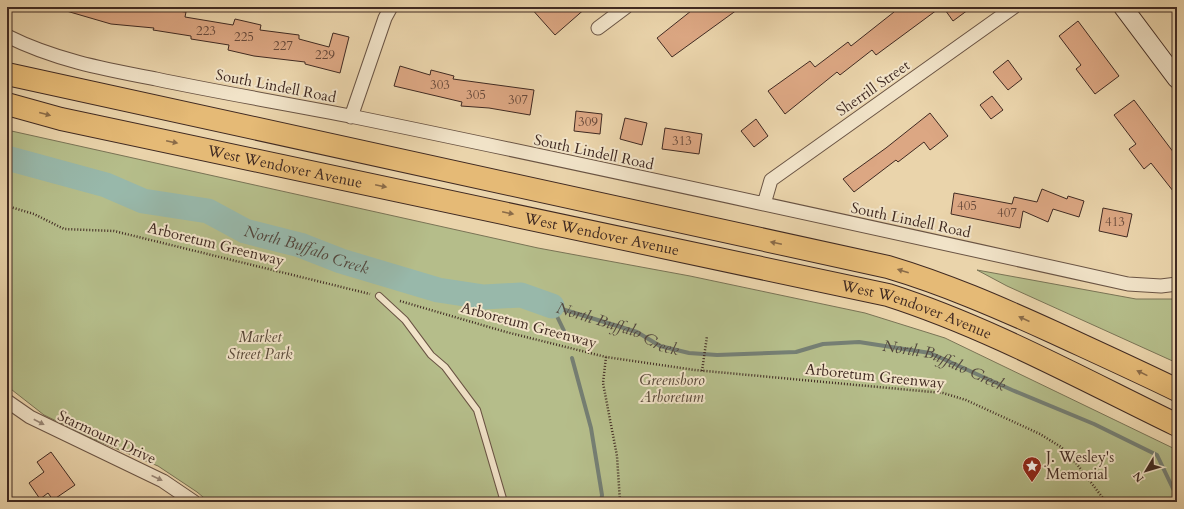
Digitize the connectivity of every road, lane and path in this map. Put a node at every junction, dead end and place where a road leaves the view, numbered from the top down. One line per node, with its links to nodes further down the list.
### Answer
1 (391, 7): 10 (street)
2 (626, 7): 5 (street)
3 (1014, 7): 11 (street, Sherrill Street)
4 (1123, 7): 8 (street)
5 (598, 28)
6 (7, 36): 10 (street, South Lindell Road)
7 (7, 74): 18 (highway, West Wendover Avenue, one-way to 7)
8 (1177, 79)
9 (7, 104): 20 (highway, West Wendover Avenue, one-way to 20)
10 (351, 117): 11 (street, South Lindell Road)
11 (764, 204): 13 (street, South Lindell Road)
12 (7, 206): 14 (path, Arboretum Greenway)
13 (1177, 284)
14 (379, 296): 16 (path, Arboretum Greenway); 22 (lane)
15 (707, 336): 17 (path)
16 (606, 357): 17 (path, Arboretum Greenway); 23 (path, Arboretum Greenway)
17 (702, 371): 24 (path, Arboretum Greenway)
18 (1177, 390)
19 (7, 401): 21 (street, Starmount Drive, one-way to 21)
20 (1177, 425)
21 (194, 502)
22 (504, 502)
23 (620, 502)
24 (1106, 502)

